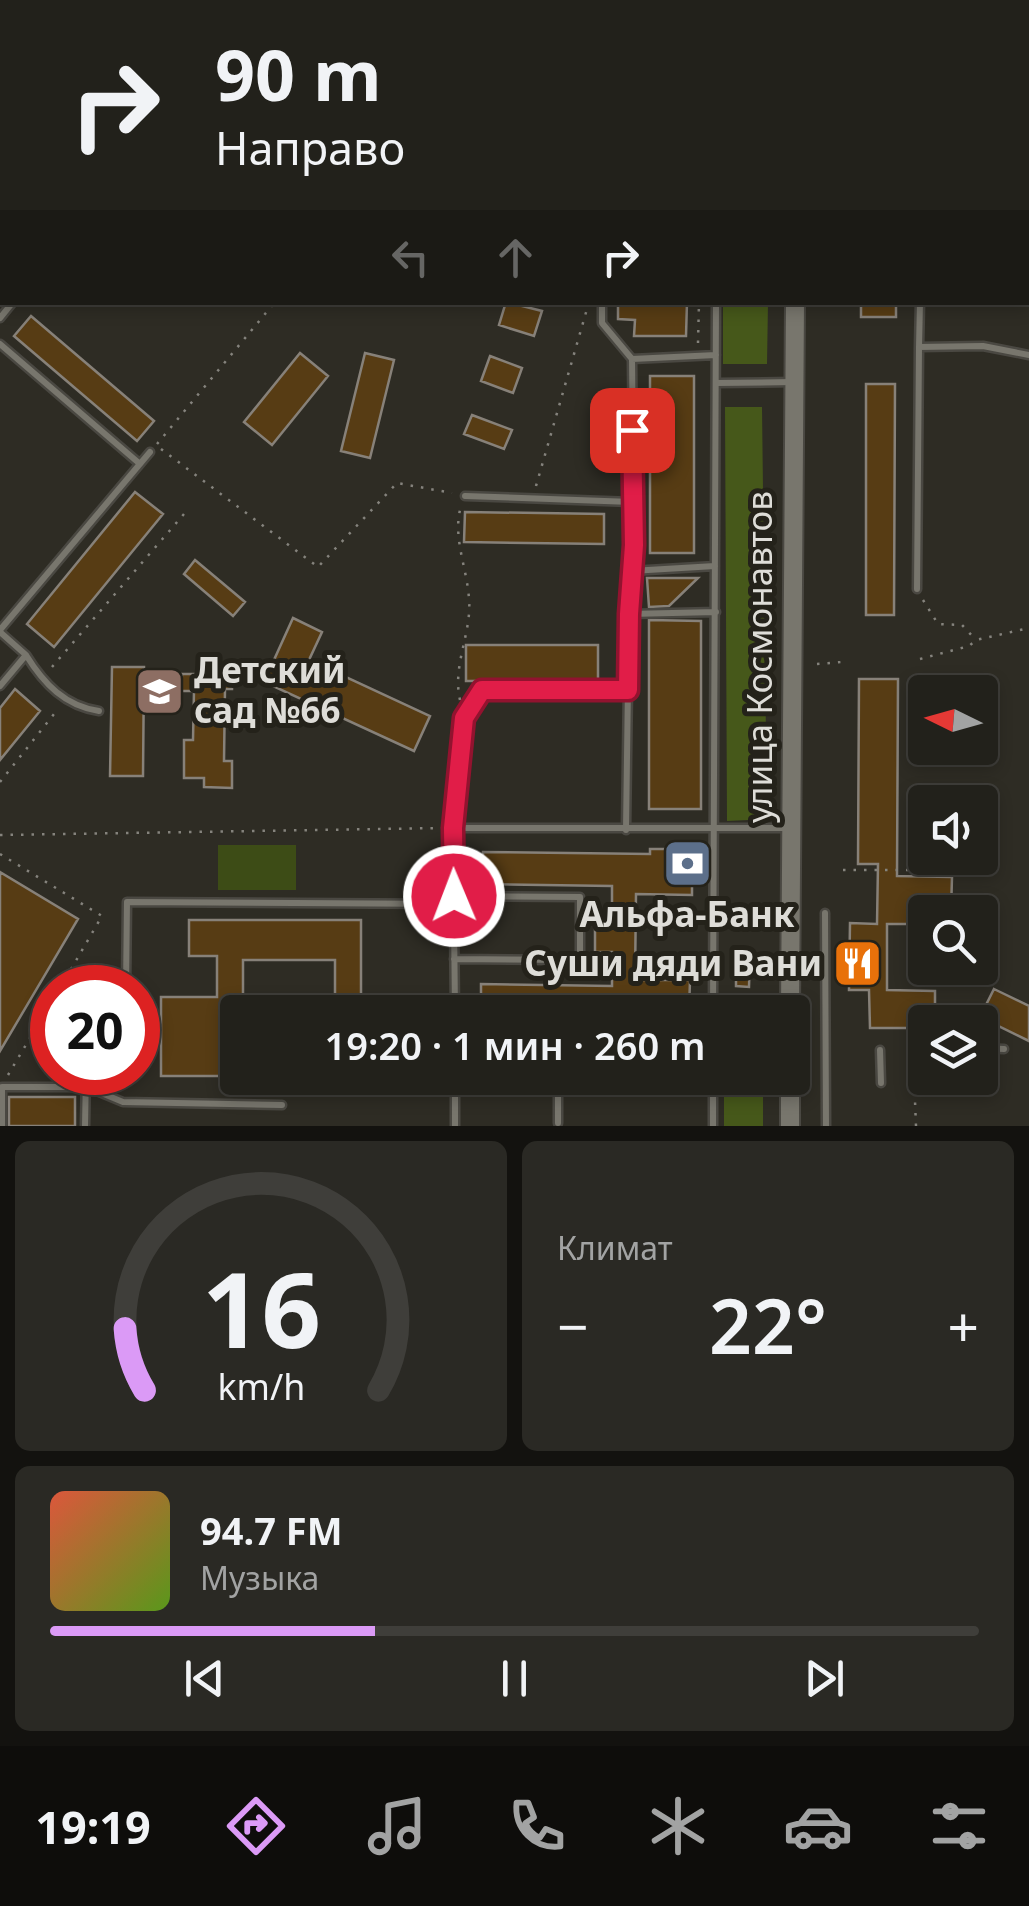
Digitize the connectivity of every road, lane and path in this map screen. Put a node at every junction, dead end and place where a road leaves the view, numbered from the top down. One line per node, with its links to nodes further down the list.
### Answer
1 (273, 305): 16 (path)
2 (588, 305): 19 (path)
3 (602, 305): 13 (lane)
4 (698, 305): 10 (path)
5 (716, 305): 11 (lane)
6 (795, 305): 14 (main road, улица Космонавтов)
7 (920, 305): 9 (lane)
8 (0, 344): 17 (lane)
9 (919, 347): 12 (lane); 24 (lane)
10 (698, 355): 11 (lane); 13 (lane)
11 (716, 355): 15 (lane)
12 (1029, 356)
13 (632, 359): 20 (lane)
14 (795, 382): 15 (lane); 43 (main road, улица Космонавтов)
15 (716, 384): 22 (lane)
16 (153, 449): 17 (lane); 18 (path)
17 (140, 464): 28 (lane)
18 (464, 496): 19 (lane); 39 (path)
19 (532, 497): 20 (lane)
20 (632, 502): 23 (lane)
21 (184, 514): 34 (path)
22 (715, 566): 23 (lane); 25 (lane)
23 (631, 571): 26 (lane)
24 (917, 589): 29 (path)
25 (716, 612): 26 (lane); 42 (lane)
26 (629, 614): 36 (lane)
27 (1029, 628): 29 (path)
28 (0, 631): 30 (lane)
29 (976, 640): 31 (path)
30 (26, 654): 34 (lane); 35 (lane)
31 (920, 659)
32 (842, 662): 33 (path)
33 (817, 664)
34 (41, 679): 37 (lane)
35 (0, 686)
36 (628, 690): 39 (lane); 44 (lane)
37 (66, 699): 38 (lane); 40 (path)
38 (99, 711)
39 (464, 718): 41 (lane)
40 (0, 782)
41 (453, 828): 44 (lane); 45 (path); 50 (lane)
42 (714, 828): 43 (lane); 44 (lane); 56 (lane)
43 (792, 828): 57 (main road, улица Космонавтов)
44 (626, 830)
45 (2, 834): 46 (path)
46 (0, 842)
47 (0, 854): 53 (path)
48 (843, 870): 49 (path)
49 (908, 870)
50 (454, 900): 52 (lane); 52 (lane); 54 (lane)
51 (825, 913): 79 (lane)
52 (454, 958): 55 (lane)
53 (73, 965)
54 (126, 965)
55 (454, 995)
56 (713, 995)
57 (790, 995)
58 (30, 1038): 63 (path)
59 (998, 1048): 60 (lane)
60 (1004, 1048)
61 (880, 1050): 62 (lane)
62 (881, 1083)
63 (2, 1087): 64 (lane); 74 (lane)
64 (30, 1087)
65 (86, 1095): 75 (lane)
66 (106, 1095): 72 (lane)
67 (455, 1095): 76 (lane)
68 (558, 1095): 73 (lane)
69 (713, 1095): 77 (lane)
70 (790, 1095): 78 (main road)
71 (915, 1095): 80 (path)
72 (282, 1104)
73 (558, 1122)
74 (2, 1126)
75 (85, 1126)
76 (455, 1126)
77 (713, 1126)
78 (790, 1126)
79 (826, 1126)
80 (916, 1126)

